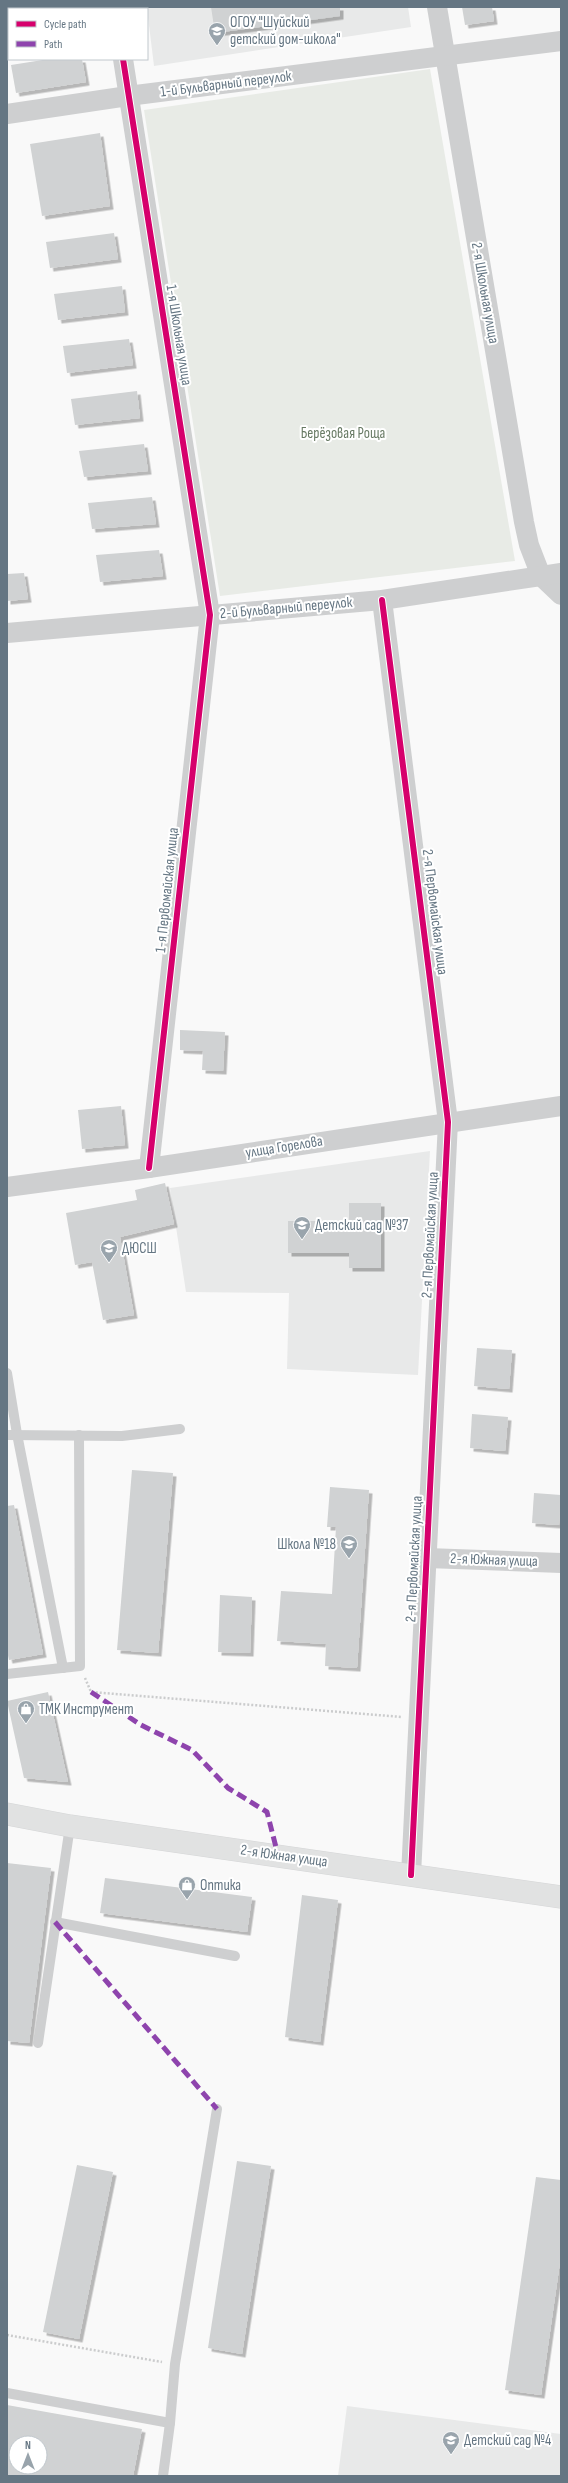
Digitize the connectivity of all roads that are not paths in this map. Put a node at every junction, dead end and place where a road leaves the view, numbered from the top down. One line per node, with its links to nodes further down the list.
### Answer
1 (437, 7): 3 (street, 2-я Школьная улица)
2 (561, 41): 3 (street, 1-й Бульварный переулок)
3 (445, 57): 5 (street, 1-й Бульварный переулок); 8 (street, 2-я Школьная улица)
4 (123, 60): 5 (street, 1-я Школьная улица)
5 (128, 96): 6 (street, 1-й Бульварный переулок); 11 (street, 1-я Школьная улица)
6 (7, 114)
7 (561, 573): 8 (street, 2-й Бульварный переулок)
8 (541, 576): 9 (street); 10 (street, 2-й Бульварный переулок)
9 (561, 595)
10 (382, 600): 11 (street, 2-й Бульварный переулок); 14 (street, 2-я Первомайская улица)
11 (210, 615): 12 (street, 2-й Бульварный переулок); 15 (street, 1-я Первомайская улица)
12 (7, 633)
13 (561, 1106): 14 (street, улица Горелова)
14 (448, 1122): 15 (street, улица Горелова); 21 (street, 2-я Первомайская улица)
15 (149, 1168): 16 (street, улица Горелова)
16 (7, 1187)
17 (7, 1373): 19 (lane)
18 (180, 1429): 20 (lane)
19 (12, 1434): 20 (lane); 23 (lane)
20 (79, 1435): 23 (lane)
21 (427, 1558): 22 (street, 2-я Южная улица); 27 (street, 2-я Первомайская улица)
22 (561, 1563)
23 (63, 1668): 24 (lane)
24 (7, 1674)
25 (7, 1814): 26 (street, 2-я Южная улица)
26 (70, 1826): 27 (street, 2-я Южная улица); 29 (lane)
27 (411, 1875): 28 (street, 2-я Южная улица)
28 (561, 1896)
29 (55, 1922): 30 (lane); 31 (lane)
30 (235, 1956)
31 (38, 2043)
32 (217, 2109): 34 (lane)
33 (7, 2393): 34 (lane)
34 (170, 2423): 35 (lane)
35 (163, 2476)

